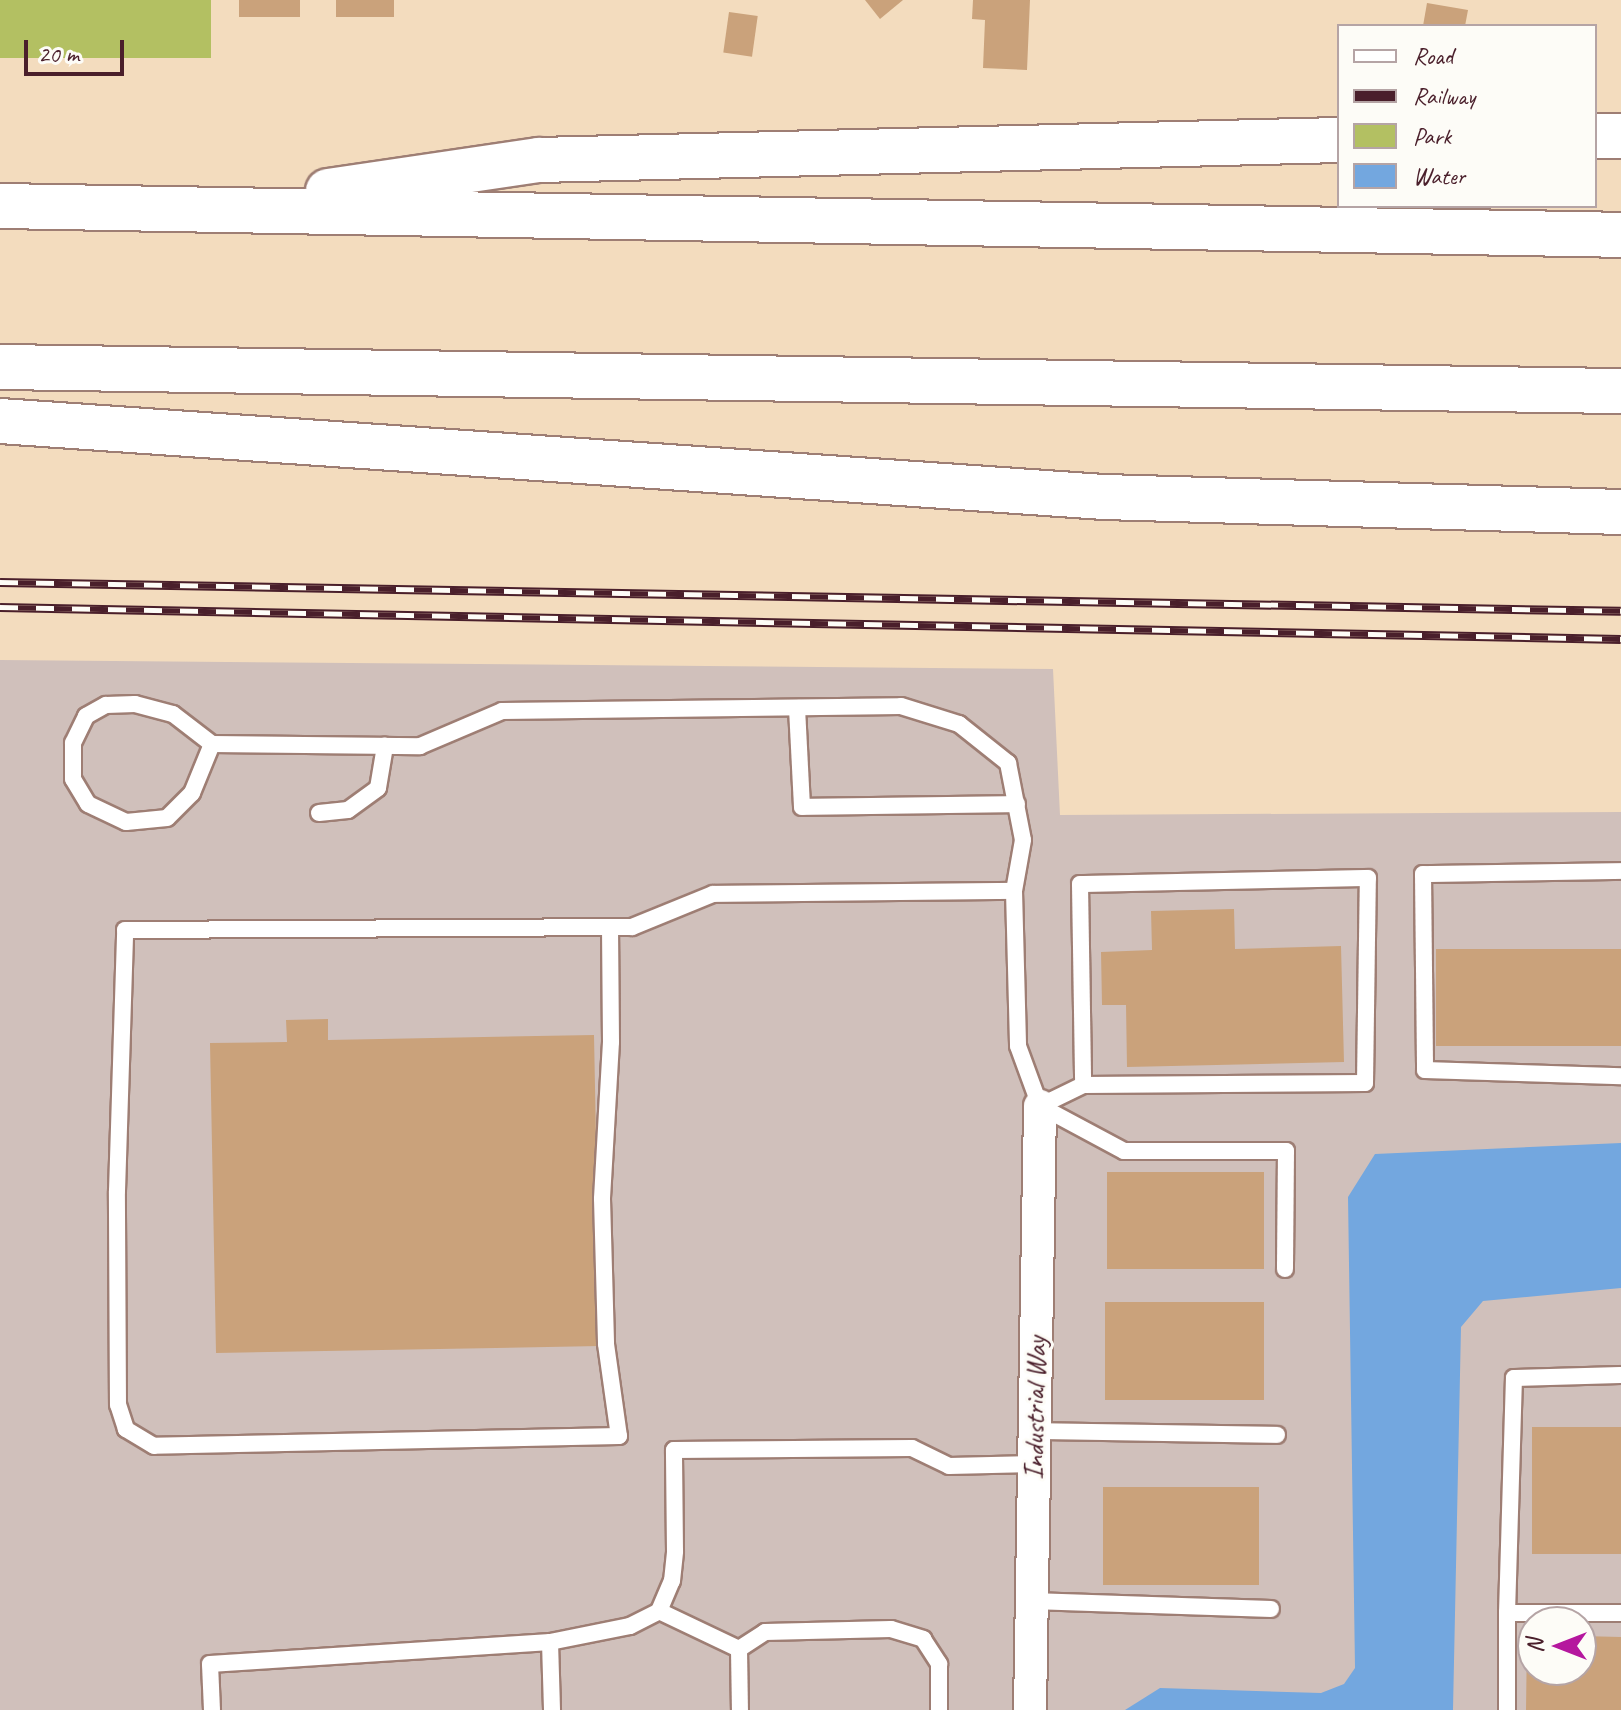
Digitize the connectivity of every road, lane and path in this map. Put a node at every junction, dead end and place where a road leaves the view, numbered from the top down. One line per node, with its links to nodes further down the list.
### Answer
1 (1597, 136): 2 (highway)
2 (1621, 136)
3 (1337, 140): 5 (highway)
4 (0, 206): 5 (highway)
5 (200, 210): 6 (highway)
6 (1621, 235)
7 (0, 367): 8 (highway)
8 (1621, 391)
9 (0, 421): 10 (highway)
10 (1621, 512)
11 (797, 708): 13 (lane); 14 (lane); 14 (lane)
12 (212, 744): 12 (lane); 13 (lane)
13 (385, 746): 15 (lane)
14 (1017, 804): 17 (lane)
15 (319, 813)
16 (1621, 871): 19 (lane)
17 (1014, 891): 18 (lane); 21 (lane)
18 (610, 927): 18 (lane)
19 (1621, 1076)
20 (1083, 1085): 20 (lane); 21 (lane)
21 (1040, 1106): 22 (lane); 24 (street, Industrial Way)
22 (1285, 1269)
23 (1621, 1375): 30 (lane)
24 (1035, 1431): 25 (lane); 26 (street, Industrial Way)
25 (1277, 1435)
26 (1034, 1464): 27 (street, Industrial Way); 29 (lane)
27 (1032, 1601): 28 (lane); 38 (street, Industrial Way)
28 (1271, 1609)
29 (659, 1611): 32 (lane); 33 (lane)
30 (1507, 1613): 31 (lane); 39 (lane)
31 (1621, 1613)
32 (550, 1642): 34 (lane); 35 (lane)
33 (739, 1649): 36 (lane); 37 (lane)
34 (212, 1710)
35 (552, 1710)
36 (740, 1710)
37 (939, 1710)
38 (1030, 1710)
39 (1507, 1710)

